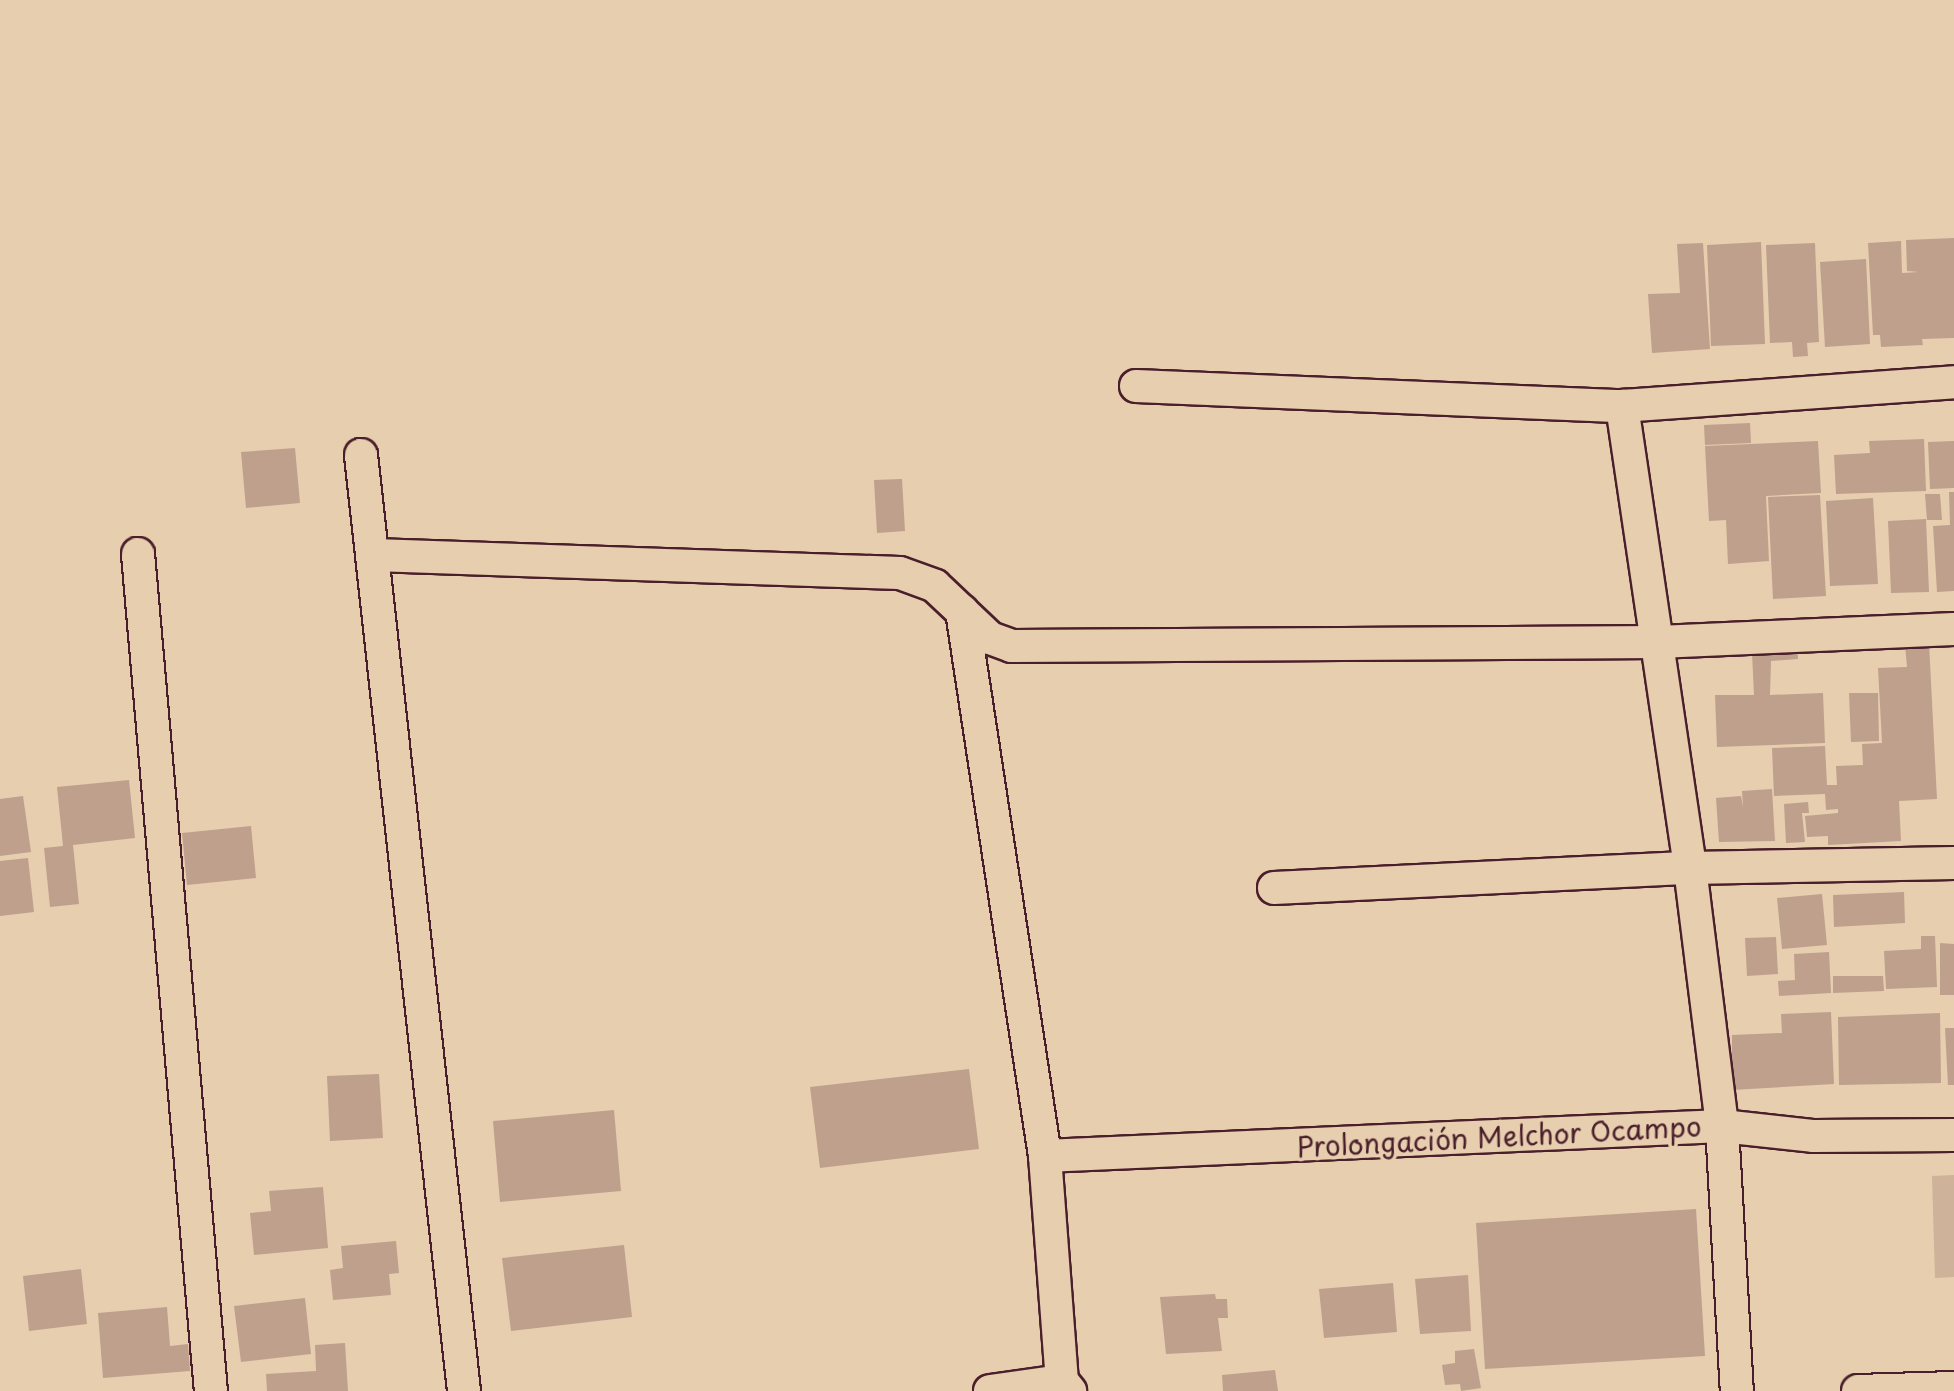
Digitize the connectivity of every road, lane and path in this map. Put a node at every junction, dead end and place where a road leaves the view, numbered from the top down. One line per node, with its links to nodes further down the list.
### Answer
1 (1954, 382): 3 (street)
2 (1136, 386): 3 (street)
3 (1622, 406): 9 (street)
4 (361, 455): 6 (street)
5 (138, 554): 19 (street)
6 (374, 555): 7 (street); 20 (street)
7 (962, 611): 9 (street); 16 (street)
8 (1954, 629): 9 (street)
9 (1658, 642): 11 (street)
10 (1954, 863): 11 (street)
11 (1690, 868): 12 (street); 14 (street)
12 (1274, 888)
13 (1954, 1113): 14 (street)
14 (1722, 1126): 15 (street, Prolongación Melchor Ocampo); 16 (street, Prolongación Melchor Ocampo); 22 (street)
15 (1954, 1135)
16 (1045, 1156): 17 (street)
17 (1066, 1386): 21 (street)
18 (1954, 1388): 23 (street)
19 (211, 1391)
20 (464, 1391)
21 (990, 1391)
22 (1737, 1391)
23 (1858, 1391)

